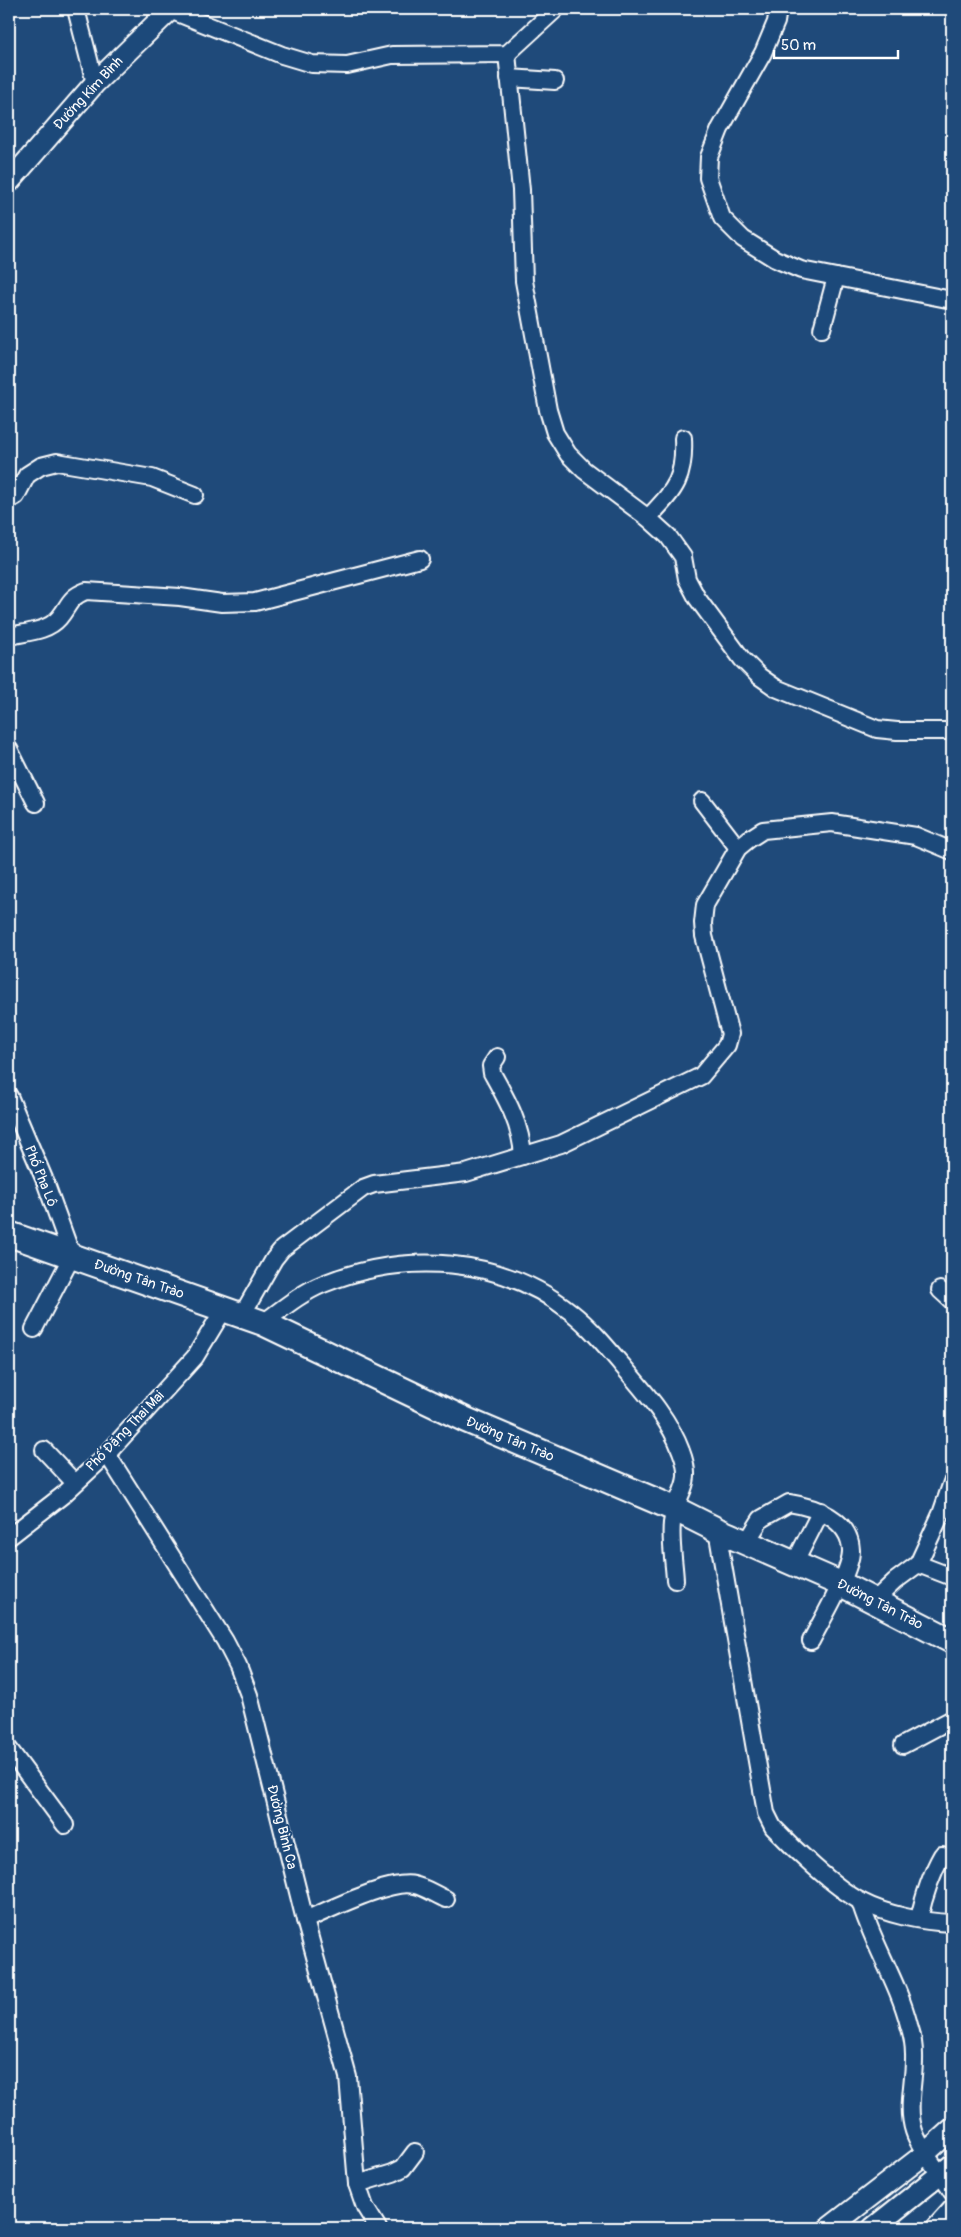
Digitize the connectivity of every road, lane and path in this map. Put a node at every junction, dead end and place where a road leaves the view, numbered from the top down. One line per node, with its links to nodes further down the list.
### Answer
1 (76, 9): 8 (street)
2 (170, 9): 5 (street); 8 (main road, Đường Kim Bình)
3 (556, 9): 5 (street)
4 (778, 9): 10 (street)
5 (506, 54): 6 (street)
6 (509, 78): 7 (street); 16 (street)
7 (555, 81)
8 (95, 82): 9 (main road, Đường Kim Bình)
9 (9, 182)
10 (836, 277): 11 (street); 12 (street)
11 (952, 300)
12 (822, 329)
13 (682, 438): 16 (street)
14 (195, 495): 15 (street)
15 (9, 500)
16 (648, 518): 19 (street)
17 (420, 559): 18 (street)
18 (9, 636)
19 (952, 731)
20 (9, 749): 22 (street)
21 (702, 801): 23 (street)
22 (36, 803)
23 (738, 848): 24 (street); 27 (street, Phố Đặng Thai Mai)
24 (952, 851)
25 (497, 1057): 27 (street)
26 (9, 1096): 30 (street, Phố Pha Lô)
27 (523, 1156): 31 (street, Phố Đặng Thai Mai)
28 (9, 1220): 30 (highway, Đường Tân Trào)
29 (9, 1234): 30 (highway, Đường Tân Trào)
30 (67, 1255): 31 (highway, Đường Tân Trào); 32 (street)
31 (243, 1316): 34 (street, Phố Đặng Thai Mai); 37 (highway, Đường Tân Trào); 37 (street)
32 (34, 1329)
33 (44, 1450): 36 (street)
34 (107, 1454): 36 (street, Phố Đặng Thai Mai); 58 (street, Đường Bình Ca)
35 (952, 1482): 43 (street)
36 (75, 1483): 40 (street, Phố Đặng Thai Mai)
37 (675, 1509): 39 (highway, Đường Tân Trào); 45 (street)
38 (821, 1511): 41 (street); 42 (street); 46 (street)
39 (717, 1530): 41 (highway, Đường Tân Trào); 56 (street)
40 (9, 1538)
41 (746, 1543): 42 (highway, Đường Tân Trào)
42 (794, 1564): 46 (highway, Đường Tân Trào)
43 (918, 1564): 44 (street); 47 (street)
44 (952, 1577)
45 (676, 1580)
46 (841, 1584): 47 (highway, Đường Tân Trào); 48 (street)
47 (874, 1601): 49 (highway, Đường Tân Trào)
48 (811, 1641)
49 (952, 1641)
50 (952, 1719): 51 (street)
51 (903, 1745)
52 (11, 1757): 53 (street)
53 (64, 1825)
54 (942, 1855): 57 (street)
55 (446, 1899): 58 (street)
56 (860, 1901): 57 (street); 62 (street)
57 (919, 1919): 59 (street)
58 (305, 1920): 64 (street, Đường Bình Ca)
59 (952, 1923)
60 (952, 2129): 62 (main road)
61 (415, 2152): 64 (street)
62 (926, 2153): 63 (street); 68 (main road)
63 (947, 2170): 65 (street); 69 (main road)
64 (357, 2184): 67 (street, Đường Bình Ca)
65 (952, 2192)
66 (952, 2208): 70 (street)
67 (378, 2228)
68 (829, 2228)
69 (873, 2228)
70 (934, 2228)

